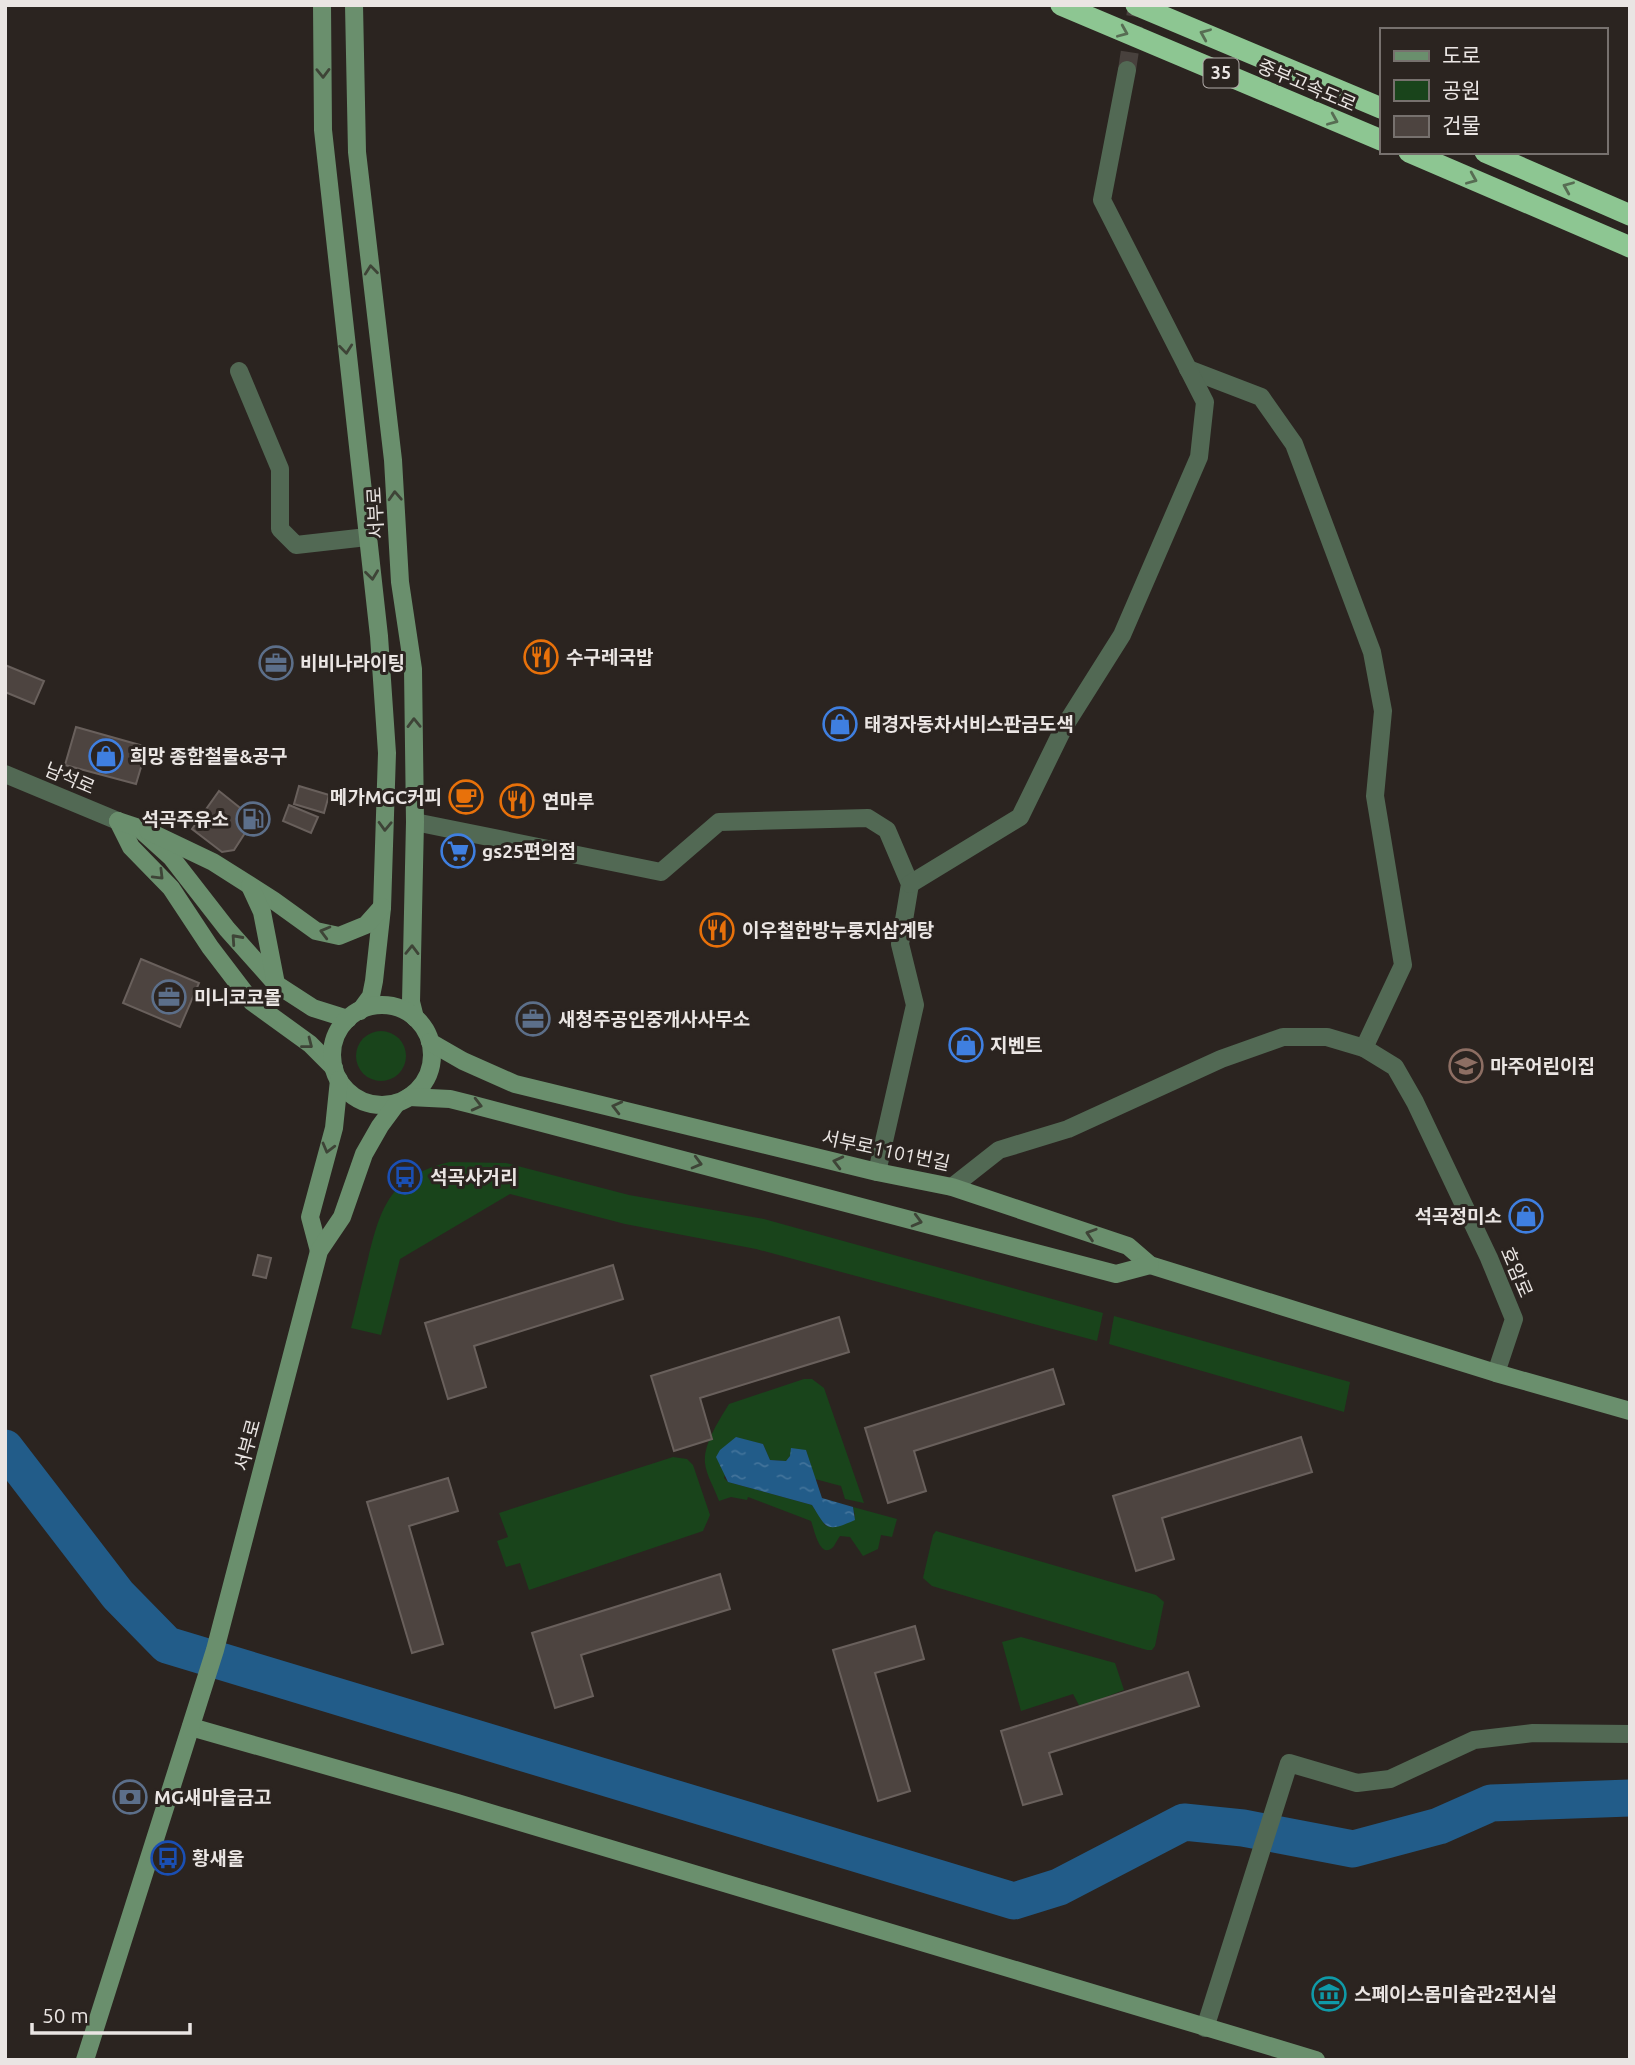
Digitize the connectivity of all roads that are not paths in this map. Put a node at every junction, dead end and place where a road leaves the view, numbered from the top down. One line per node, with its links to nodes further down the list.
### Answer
1 (322, 5): 14 (street, 서부로, one-way to 14)
2 (354, 5): 17 (street, 서부로, one-way to 2)
3 (1060, 5): 7 (highway, 중부고속도로 / 35, one-way to 7)
4 (1136, 5): 6 (highway, 중부고속도로 / 35, one-way to 4)
5 (1127, 70): 12 (street)
6 (1380, 108)
7 (1380, 141)
8 (1414, 154): 11 (highway, one-way to 11)
9 (1490, 154): 10 (highway, one-way to 9)
10 (1630, 215)
11 (1630, 247)
12 (1188, 369): 19 (street); 26 (street)
13 (239, 370): 14 (street)
14 (367, 537): 21 (street, 서부로, one-way to 21)
15 (5, 774): 16 (street, 남석로)
16 (118, 821): 18 (street); 28 (street, one-way to 28)
17 (415, 822): 19 (street); 24 (street, 서부로, one-way to 17)
18 (138, 828): 20 (street); 22 (street, one-way to 18)
19 (910, 884): 30 (street)
20 (250, 886): 21 (street, one-way to 20); 22 (street)
21 (382, 906): 23 (street, 서부로)
22 (276, 984): 23 (street)
23 (354, 1015): 24 (street); 28 (street)
24 (415, 1018): 25 (street)
25 (430, 1042): 29 (street); 30 (street, 서부로1101번길, one-way to 25)
26 (1364, 1048): 27 (street, 서부로1101번길); 31 (street, 서부로1101번길)
27 (1395, 1067): 34 (street, 호암로)
28 (336, 1074): 29 (street); 32 (street, 서부로, one-way to 32)
29 (403, 1100): 32 (street, 서부로); 33 (street, one-way to 33)
30 (877, 1172): 31 (street, 서부로1101번길)
31 (952, 1187): 33 (street, one-way to 31)
32 (319, 1251): 36 (street, 서부로)
33 (1150, 1265): 34 (street)
34 (1496, 1373): 35 (street)
35 (1630, 1410)
36 (191, 1727): 38 (street); 39 (street)
37 (1630, 1734): 38 (street)
38 (1205, 2028): 40 (street)
39 (85, 2060)
40 (1316, 2060)

